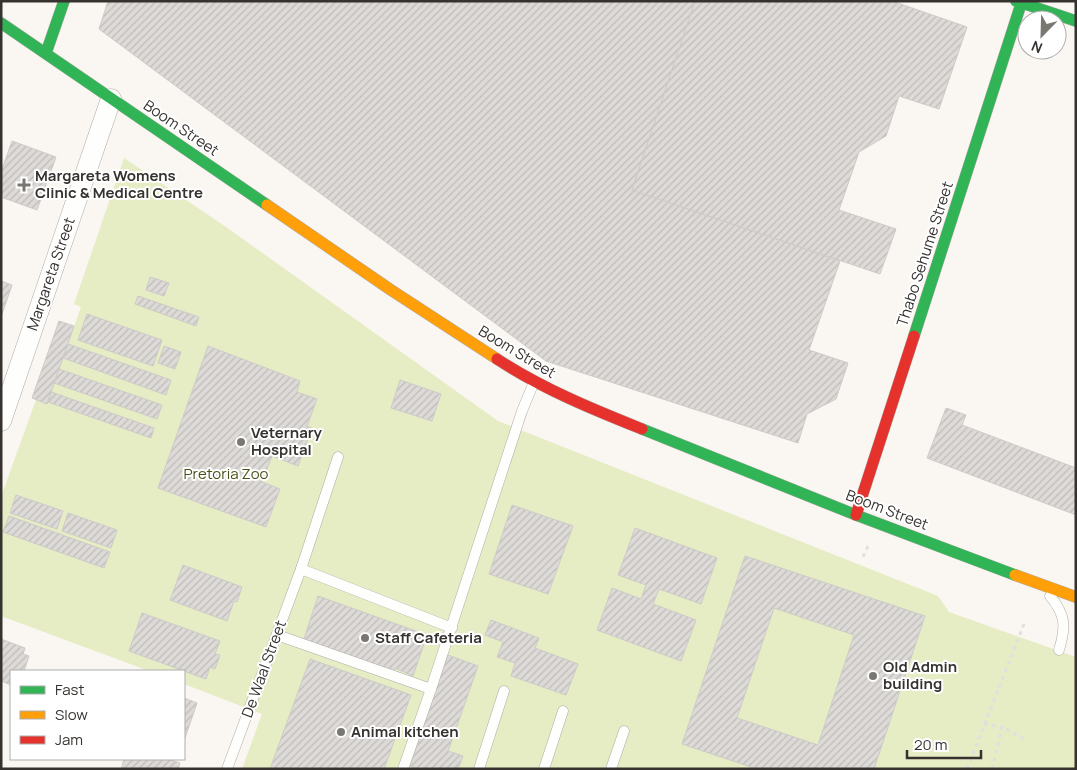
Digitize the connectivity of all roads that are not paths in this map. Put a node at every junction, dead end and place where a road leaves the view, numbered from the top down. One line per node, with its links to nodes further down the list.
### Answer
1 (64, 1): 5 (main road)
2 (1020, 2): 3 (main road); 10 (main road, Thabo Sehume Street)
3 (1076, 22)
4 (1, 23): 5 (main road, Boom Street)
5 (46, 53): 6 (main road, Boom Street)
6 (111, 99): 7 (main road, Boom Street); 8 (street, Margareta Street)
7 (534, 382): 10 (main road, Boom Street); 14 (lane)
8 (1, 421)
9 (338, 458): 11 (lane, De Waal Street)
10 (856, 515): 12 (main road, Boom Street)
11 (301, 569): 14 (lane); 15 (lane, De Waal Street)
12 (1040, 585): 13 (main road, Boom Street); 16 (lane)
13 (1076, 597)
14 (452, 628): 17 (lane)
15 (277, 635): 17 (lane); 21 (lane, De Waal Street)
16 (1059, 650)
17 (431, 689): 22 (lane)
18 (504, 691): 23 (lane)
19 (563, 711): 24 (lane)
20 (624, 731): 25 (lane)
21 (226, 769)
22 (403, 769)
23 (478, 769)
24 (544, 769)
25 (611, 769)

